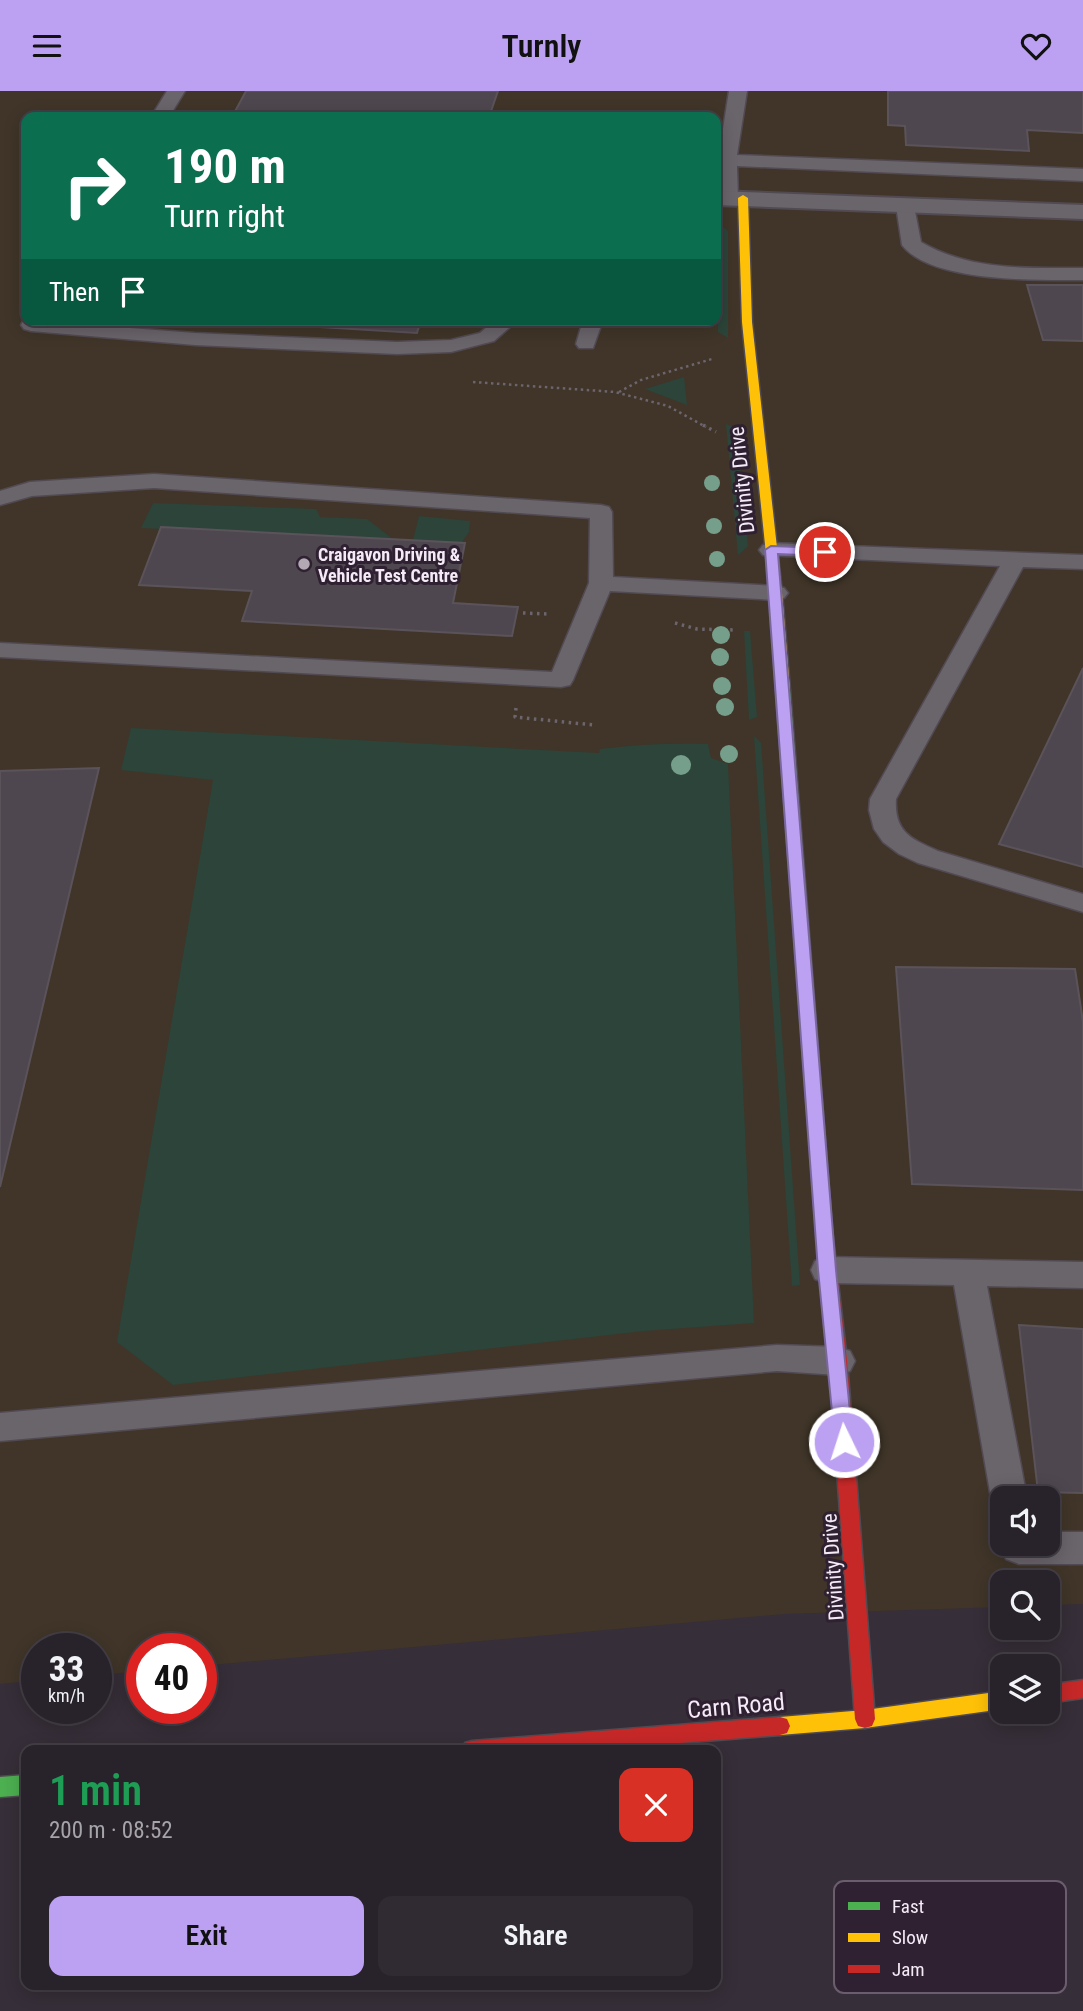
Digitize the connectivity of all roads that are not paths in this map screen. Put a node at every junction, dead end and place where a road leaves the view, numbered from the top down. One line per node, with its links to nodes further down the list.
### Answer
1 (176, 91): 3 (lane)
2 (738, 91): 4 (lane)
3 (163, 112)
4 (727, 160): 5 (lane); 6 (lane)
5 (1083, 175)
6 (729, 198): 7 (street); 15 (street, Divinity Drive)
7 (905, 206): 8 (street); 9 (lane)
8 (1083, 212)
9 (1083, 274)
10 (43, 326): 11 (lane)
11 (501, 326)
12 (591, 326): 13 (lane)
13 (586, 344)
14 (0, 498): 18 (lane)
15 (771, 550): 16 (lane); 19 (street, Divinity Drive)
16 (1015, 560): 17 (lane); 21 (lane)
17 (1083, 562)
18 (601, 583): 19 (lane); 20 (lane)
19 (776, 593): 22 (street, Divinity Drive)
20 (0, 650)
21 (1083, 903)
22 (827, 1270): 23 (lane); 25 (street, Divinity Drive)
23 (968, 1273): 24 (lane); 27 (lane)
24 (1083, 1275)
25 (838, 1361): 26 (lane); 33 (street, Divinity Drive)
26 (0, 1427)
27 (1007, 1486)
28 (1060, 1548): 29 (lane)
29 (1083, 1548)
30 (1083, 1689): 31 (street)
31 (1060, 1692)
32 (990, 1702): 33 (street, Carn Road)
33 (865, 1719): 34 (street, Carn Road)
34 (535, 1745)
35 (21, 1785): 36 (street)
36 (0, 1787)

